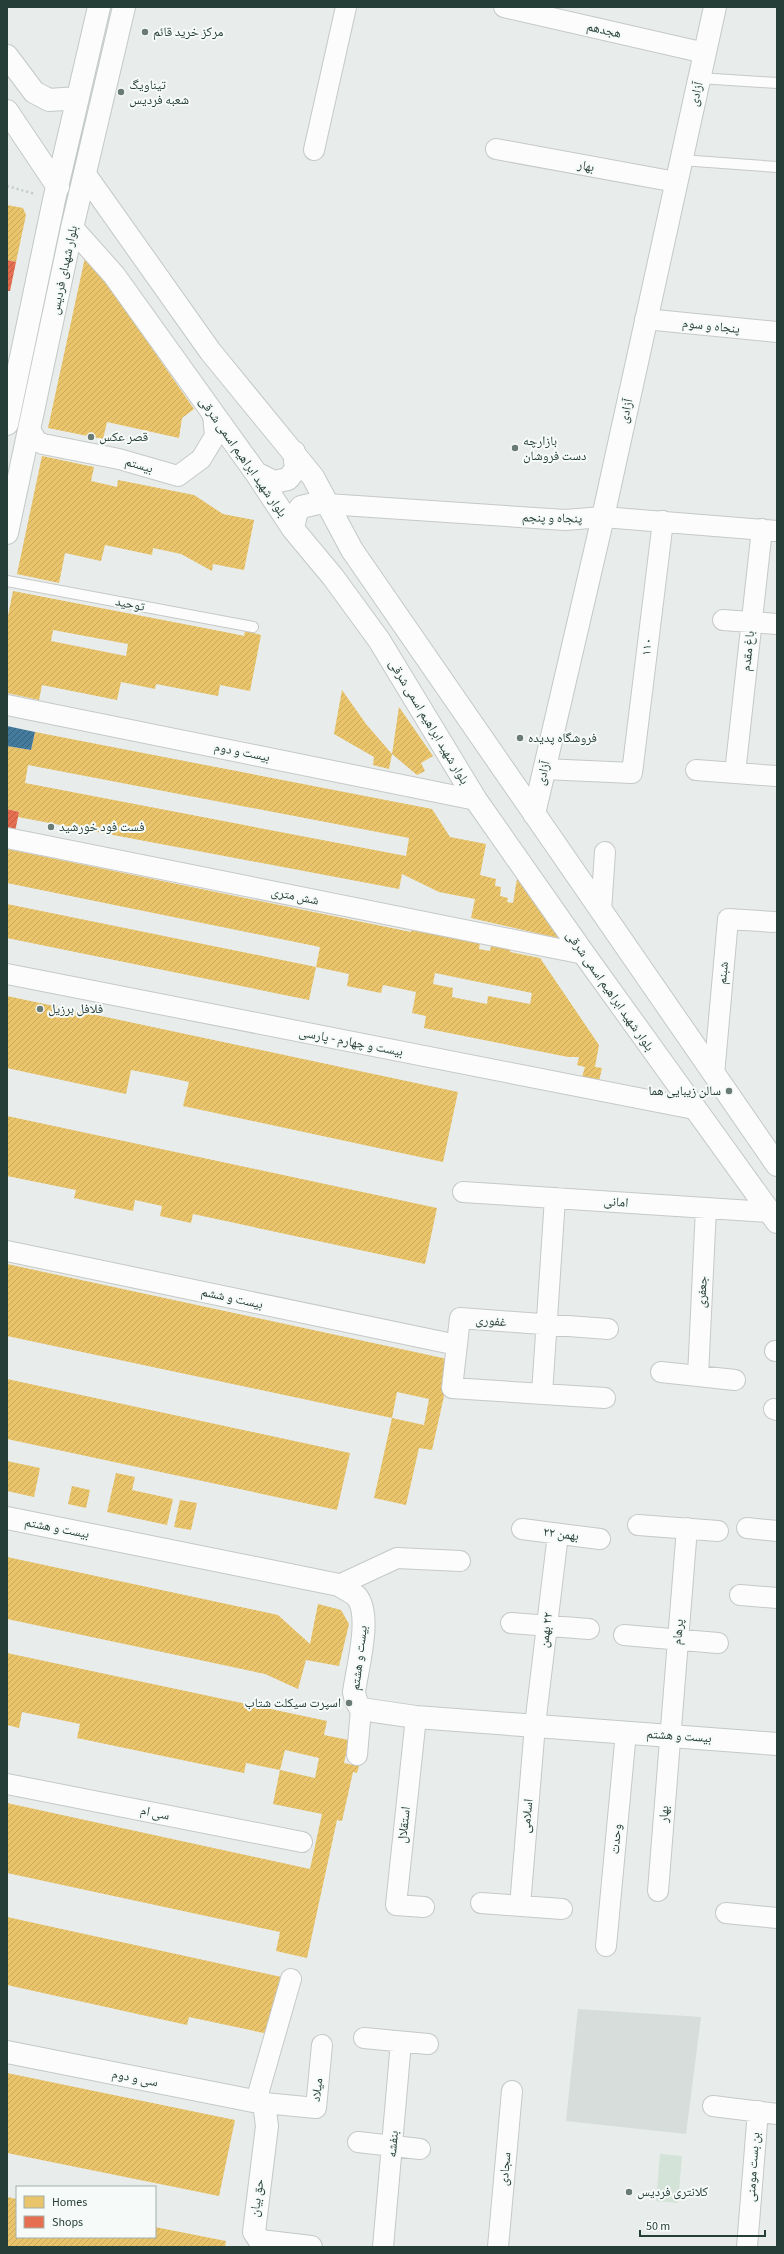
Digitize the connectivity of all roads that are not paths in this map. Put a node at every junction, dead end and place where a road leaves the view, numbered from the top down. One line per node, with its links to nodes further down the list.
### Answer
1 (100, 7): 10 (main road, بلوار شهدای فردیس)
2 (124, 7): 16 (main road, بلوار شهدای فردیس)
3 (346, 7): 13 (street)
4 (504, 7): 6 (street, هجدهم)
5 (715, 7): 6 (main road, آزادی)
6 (705, 53): 8 (main road, آزادی)
7 (7, 56): 10 (main road)
8 (699, 78): 9 (lane); 14 (main road, آزادی)
9 (777, 82)
10 (78, 98): 18 (main road, بلوار شهدای فردیس)
11 (7, 111): 18 (main road)
12 (496, 149): 17 (street, بهار)
13 (314, 150)
14 (681, 160): 15 (lane); 17 (main road, آزادی)
15 (777, 167)
16 (86, 176): 19 (main road, بلوار شهدای فردیس); 25 (main road)
17 (676, 182): 20 (main road, آزادی)
18 (56, 194): 23 (main road, بلوار شهدای فردیس)
19 (72, 228): 22 (main road, بلوار شهید ابراهیم اسمی شرقی); 24 (main road, بلوار شهدای فردیس)
20 (645, 319): 21 (street, پنجاه و سوم); 28 (main road, آزادی)
21 (777, 332)
22 (213, 414): 24 (street, بیستم); 26 (main road, بلوار شهید ابراهیم اسمی شرقی)
23 (7, 424)
24 (30, 430): 32 (main road, بلوار شهدای فردیس)
25 (294, 452): 26 (main road); 27 (main road)
26 (256, 473): 30 (main road, بلوار شهید ابراهیم اسمی شرقی)
27 (327, 504): 28 (street, پنجاه و پنجم); 30 (main road); 44 (main road)
28 (603, 517): 29 (street, پنجاه و پنجم); 39 (main road, آزادی)
29 (663, 521): 31 (street, پنجاه و پنجم); 39 (street, ۱۱۰)
30 (293, 528): 43 (main road, بلوار شهید ابراهیم اسمی شرقی)
31 (770, 530): 35 (street, باغ مقدم)
32 (7, 533)
33 (7, 581): 37 (lane, توحید)
34 (723, 620): 35 (street)
35 (752, 622): 36 (street); 41 (street, باغ مقدم)
36 (777, 624)
37 (253, 627)
38 (7, 705): 43 (street, بیست و دوم)
39 (544, 769): 44 (main road, آزادی)
40 (696, 770): 41 (street)
41 (735, 773): 42 (street)
42 (776, 776)
43 (476, 800): 49 (main road, بلوار شهید ابراهیم اسمی شرقی)
44 (534, 814): 47 (main road)
45 (7, 838): 49 (street, شش متری)
46 (606, 852): 47 (street)
47 (601, 911): 51 (main road)
48 (774, 922): 51 (street, شبنم)
49 (584, 954): 52 (main road, بلوار شهید ابراهیم اسمی شرقی)
50 (7, 974): 52 (street, بیست و چهارم - پارسی)
51 (714, 1074): 53 (main road)
52 (694, 1109): 57 (main road, بلوار شهید ابراهیم اسمی شرقی)
53 (777, 1164)
54 (463, 1192): 55 (street, امانی)
55 (555, 1198): 56 (street, امانی); 59 (street)
56 (706, 1208): 57 (street, امانی); 63 (street, جعفری)
57 (773, 1217)
58 (7, 1251): 61 (street, بیست و ششم)
59 (548, 1325): 60 (street); 61 (street, غفوری); 65 (street)
60 (608, 1329)
61 (457, 1345): 65 (street)
62 (661, 1372): 63 (street)
63 (698, 1376): 64 (street)
64 (735, 1380)
65 (542, 1394): 66 (street)
66 (605, 1398)
67 (7, 1518): 77 (main road, بیست و هشتم)
68 (638, 1525): 69 (street)
69 (687, 1528): 72 (street); 84 (street, پرهام)
70 (747, 1528): 73 (street)
71 (522, 1529): 74 (street, ۲۲ بهمن)
72 (718, 1531)
73 (777, 1531)
74 (558, 1534): 75 (street, ۲۲ بهمن); 81 (street, ٢٢ بهمن)
75 (600, 1539)
76 (460, 1561): 77 (street)
77 (339, 1585): 86 (main road, بیست و هشتم)
78 (740, 1595): 79 (street)
79 (777, 1598)
80 (511, 1623): 81 (street)
81 (547, 1626): 82 (street); 88 (street, ٢٢ بهمن)
82 (590, 1628)
83 (624, 1635): 84 (street)
84 (678, 1639): 85 (street); 90 (street, پرهام)
85 (718, 1643)
86 (361, 1708): 87 (main road, بیست و هشتم); 92 (street)
87 (416, 1716): 88 (main road, بیست و هشتم); 98 (street, استقلال)
88 (535, 1725): 89 (main road, بیست و هشتم); 97 (street, اسلامی)
89 (626, 1732): 90 (main road, بیست و هشتم); 102 (street, وحدت)
90 (670, 1736): 91 (main road, بیست و هشتم); 95 (street, بهار)
91 (777, 1744)
92 (358, 1755)
93 (7, 1784): 94 (street, سی ام)
94 (302, 1842)
95 (658, 1891)
96 (481, 1903): 97 (street)
97 (520, 1906): 99 (street)
98 (424, 1907)
99 (562, 1909)
100 (726, 1913): 101 (street)
101 (777, 1918)
102 (606, 1946)
103 (291, 1979): 110 (street)
104 (364, 2038): 105 (street)
105 (401, 2042): 106 (street); 114 (street, بنفشه)
106 (428, 2044)
107 (322, 2045): 110 (street, میلاد)
108 (7, 2052): 110 (main road, سی و دوم)
109 (512, 2092): 119 (street, سجادی)
110 (260, 2102): 116 (main road, حق بیان)
111 (713, 2106): 112 (street)
112 (767, 2113): 120 (street, بن بست مومنی)
113 (358, 2142): 114 (street)
114 (393, 2146): 115 (street); 118 (street, بنفشه)
115 (420, 2149)
116 (278, 2246): 117 (main road, حق بیان)
117 (311, 2247)
118 (383, 2247)
119 (498, 2247)
120 (747, 2247)

